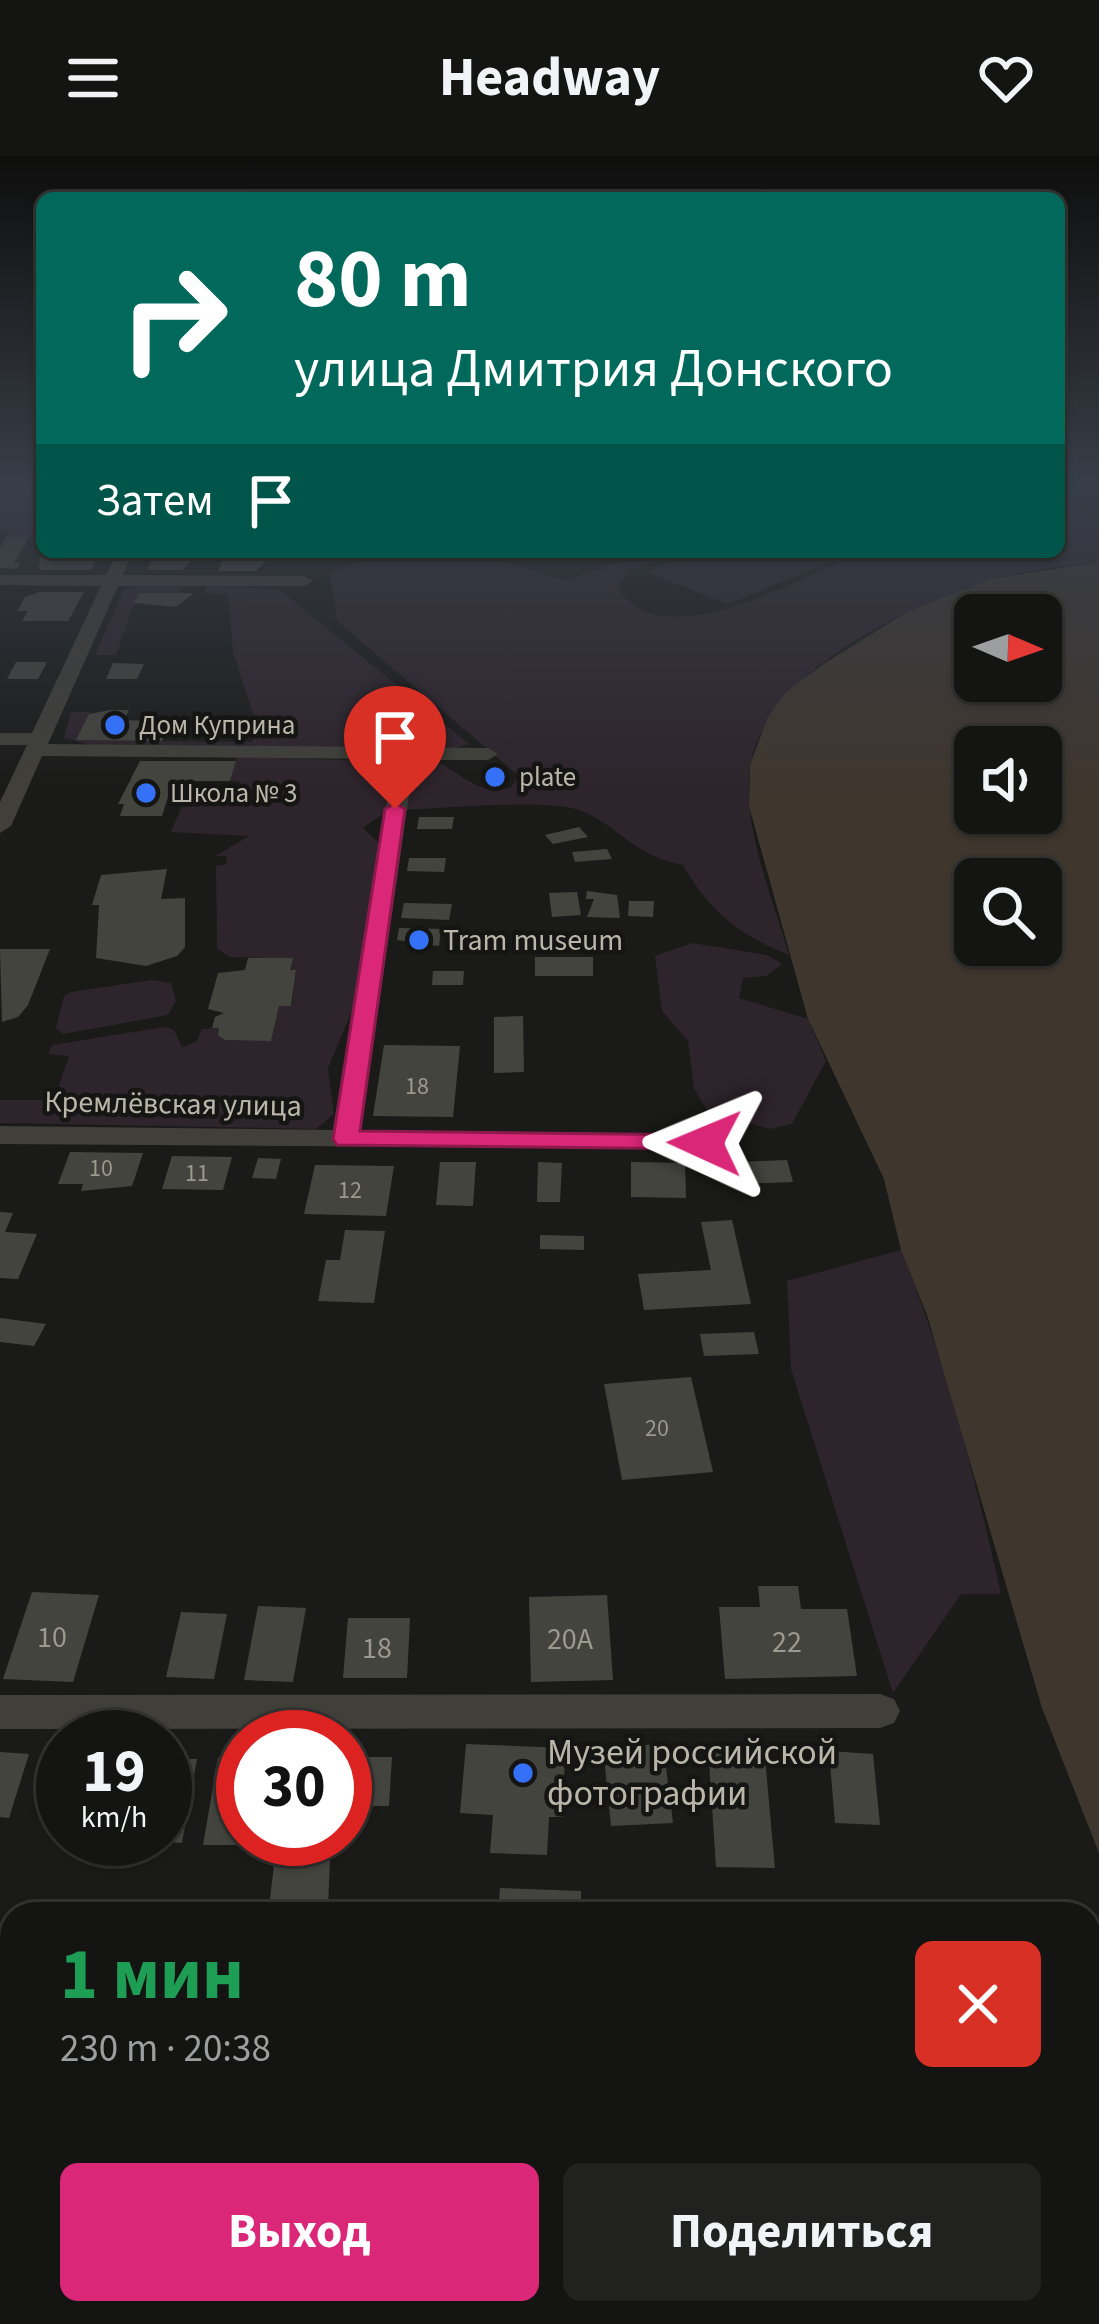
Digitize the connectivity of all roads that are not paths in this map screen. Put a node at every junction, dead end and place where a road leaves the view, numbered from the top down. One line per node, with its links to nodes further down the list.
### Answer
1 (109, 587): 3 (street)
2 (0, 740): 3 (street)
3 (39, 745): 4 (street); 6 (street)
4 (405, 753): 5 (street); 8 (street)
5 (488, 754)
6 (0, 826)
7 (0, 1135): 8 (street, Кремлёвская улица)
8 (346, 1139): 9 (street, Кремлёвская улица)
9 (705, 1143)
10 (880, 1711): 11 (street)
11 (0, 1712)

